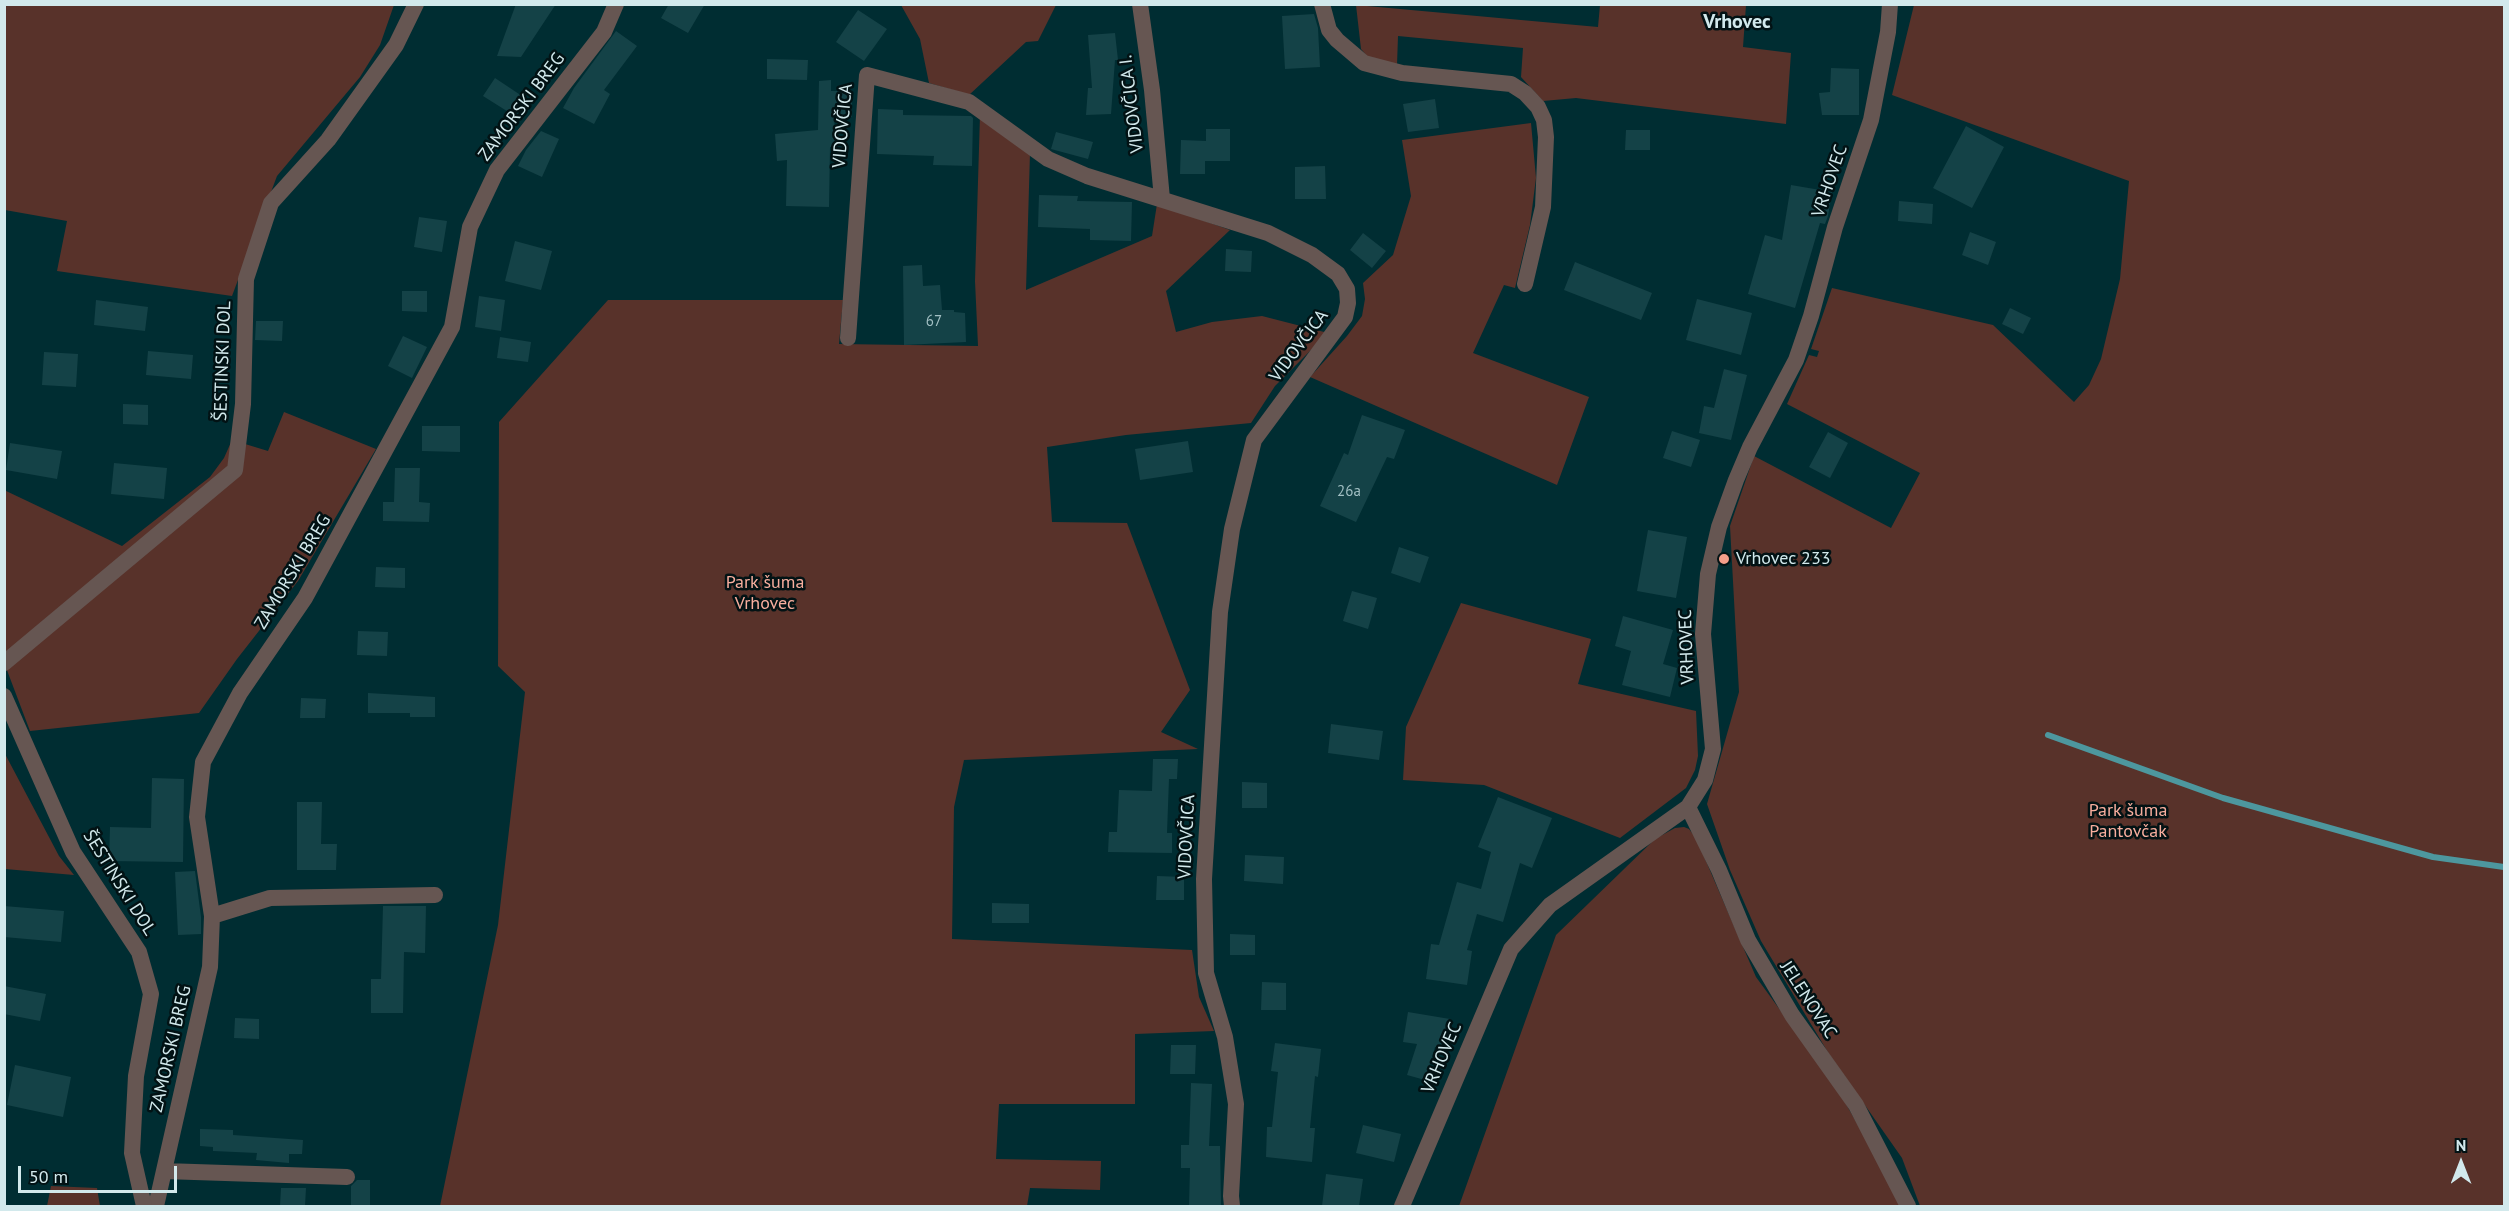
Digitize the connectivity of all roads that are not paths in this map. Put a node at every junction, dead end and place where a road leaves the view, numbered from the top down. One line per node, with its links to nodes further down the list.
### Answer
1 (416, 4): 9 (street, ŠESTINSKI DOL)
2 (616, 4): 13 (street, ZAMORSKI BREG)
3 (1140, 4): 6 (street, VIDOVČICA I.)
4 (1322, 4): 7 (street)
5 (1890, 4): 11 (street, VRHOVEC)
6 (1162, 199): 8 (street, VIDOVČICA); 18 (street, VIDOVČICA)
7 (1525, 284)
8 (848, 338)
9 (4, 663)
10 (4, 696): 16 (street, ŠESTINSKI DOL)
11 (1688, 807): 19 (street, VRHOVEC); 20 (street, JELENOVAC)
12 (435, 895): 13 (street)
13 (212, 916): 14 (street, ZAMORSKI BREG)
14 (164, 1171): 15 (street); 17 (street, ZAMORSKI BREG)
15 (347, 1177)
16 (144, 1206)
17 (156, 1206)
18 (1232, 1206)
19 (1401, 1206)
20 (1908, 1206)

